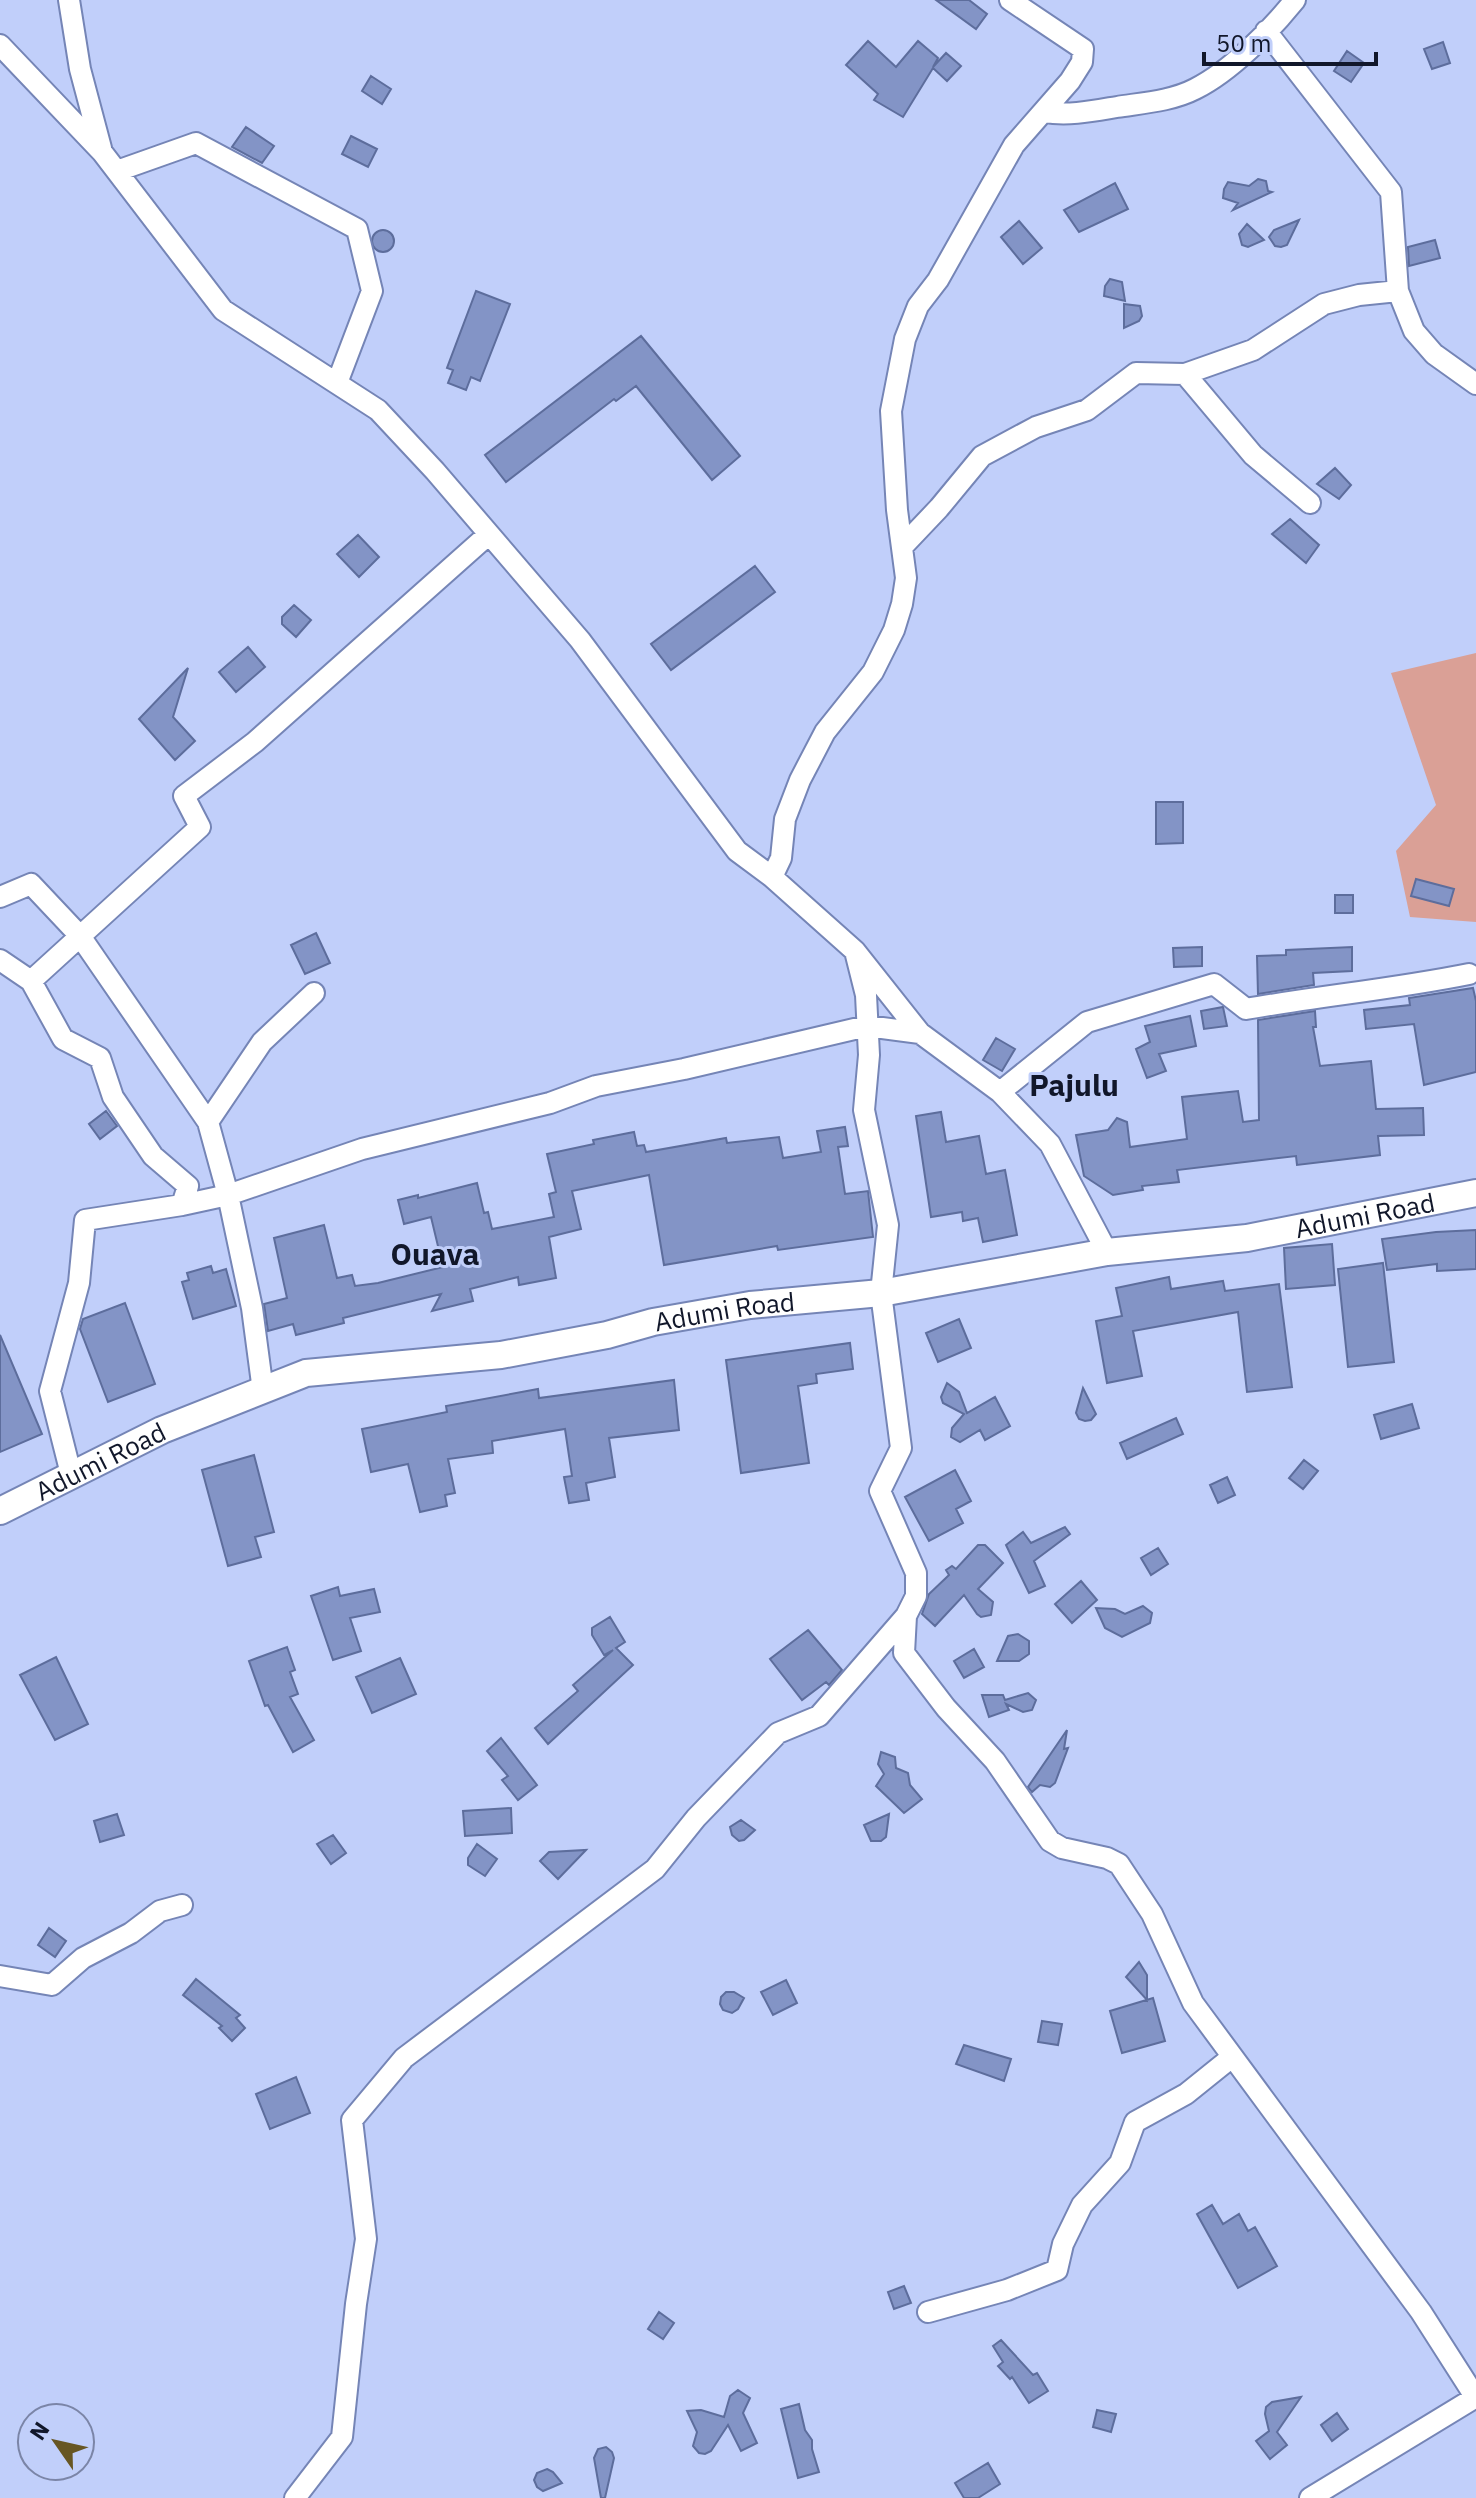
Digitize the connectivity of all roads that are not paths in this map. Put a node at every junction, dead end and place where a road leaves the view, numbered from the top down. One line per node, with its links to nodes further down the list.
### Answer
1 (69, 0): 7 (street)
2 (1010, 0): 6 (street)
3 (1295, 0): 4 (street)
4 (1266, 31): 6 (street); 9 (street)
5 (0, 45): 7 (street)
6 (1044, 112): 15 (street)
7 (102, 152): 8 (street)
8 (117, 171): 11 (street); 11 (street)
9 (1398, 291): 10 (street); 12 (street)
10 (1185, 374): 13 (street); 15 (street)
11 (337, 383): 14 (street)
12 (1476, 384)
13 (1310, 503)
14 (489, 534): 16 (street); 18 (street)
15 (902, 547): 16 (street)
16 (772, 877): 19 (street)
17 (0, 897): 18 (street)
18 (80, 936): 22 (street); 27 (street)
19 (855, 951): 24 (street); 25 (street)
20 (0, 960): 22 (street)
21 (1469, 974): 26 (street)
22 (31, 981): 30 (street)
23 (314, 993): 27 (street)
24 (867, 1026): 25 (street); 29 (street); 32 (street)
25 (920, 1033): 26 (street)
26 (1000, 1092): 31 (street)
27 (208, 1122): 29 (street)
28 (1476, 1193): 31 (main road, Adumi Road)
29 (228, 1195): 30 (street); 33 (street)
30 (182, 1205): 34 (street)
31 (1107, 1252): 32 (main road, Adumi Road)
32 (881, 1293): 33 (main road, Adumi Road); 36 (street)
33 (263, 1391): 34 (main road, Adumi Road)
34 (71, 1474): 35 (main road, Adumi Road)
35 (0, 1511)
36 (906, 1616): 39 (street); 42 (street)
37 (182, 1905): 38 (street)
38 (0, 1976)
39 (1232, 2057): 40 (street); 41 (street)
40 (928, 2312)
41 (1476, 2398): 43 (street)
42 (295, 2498)
43 (1310, 2498)

